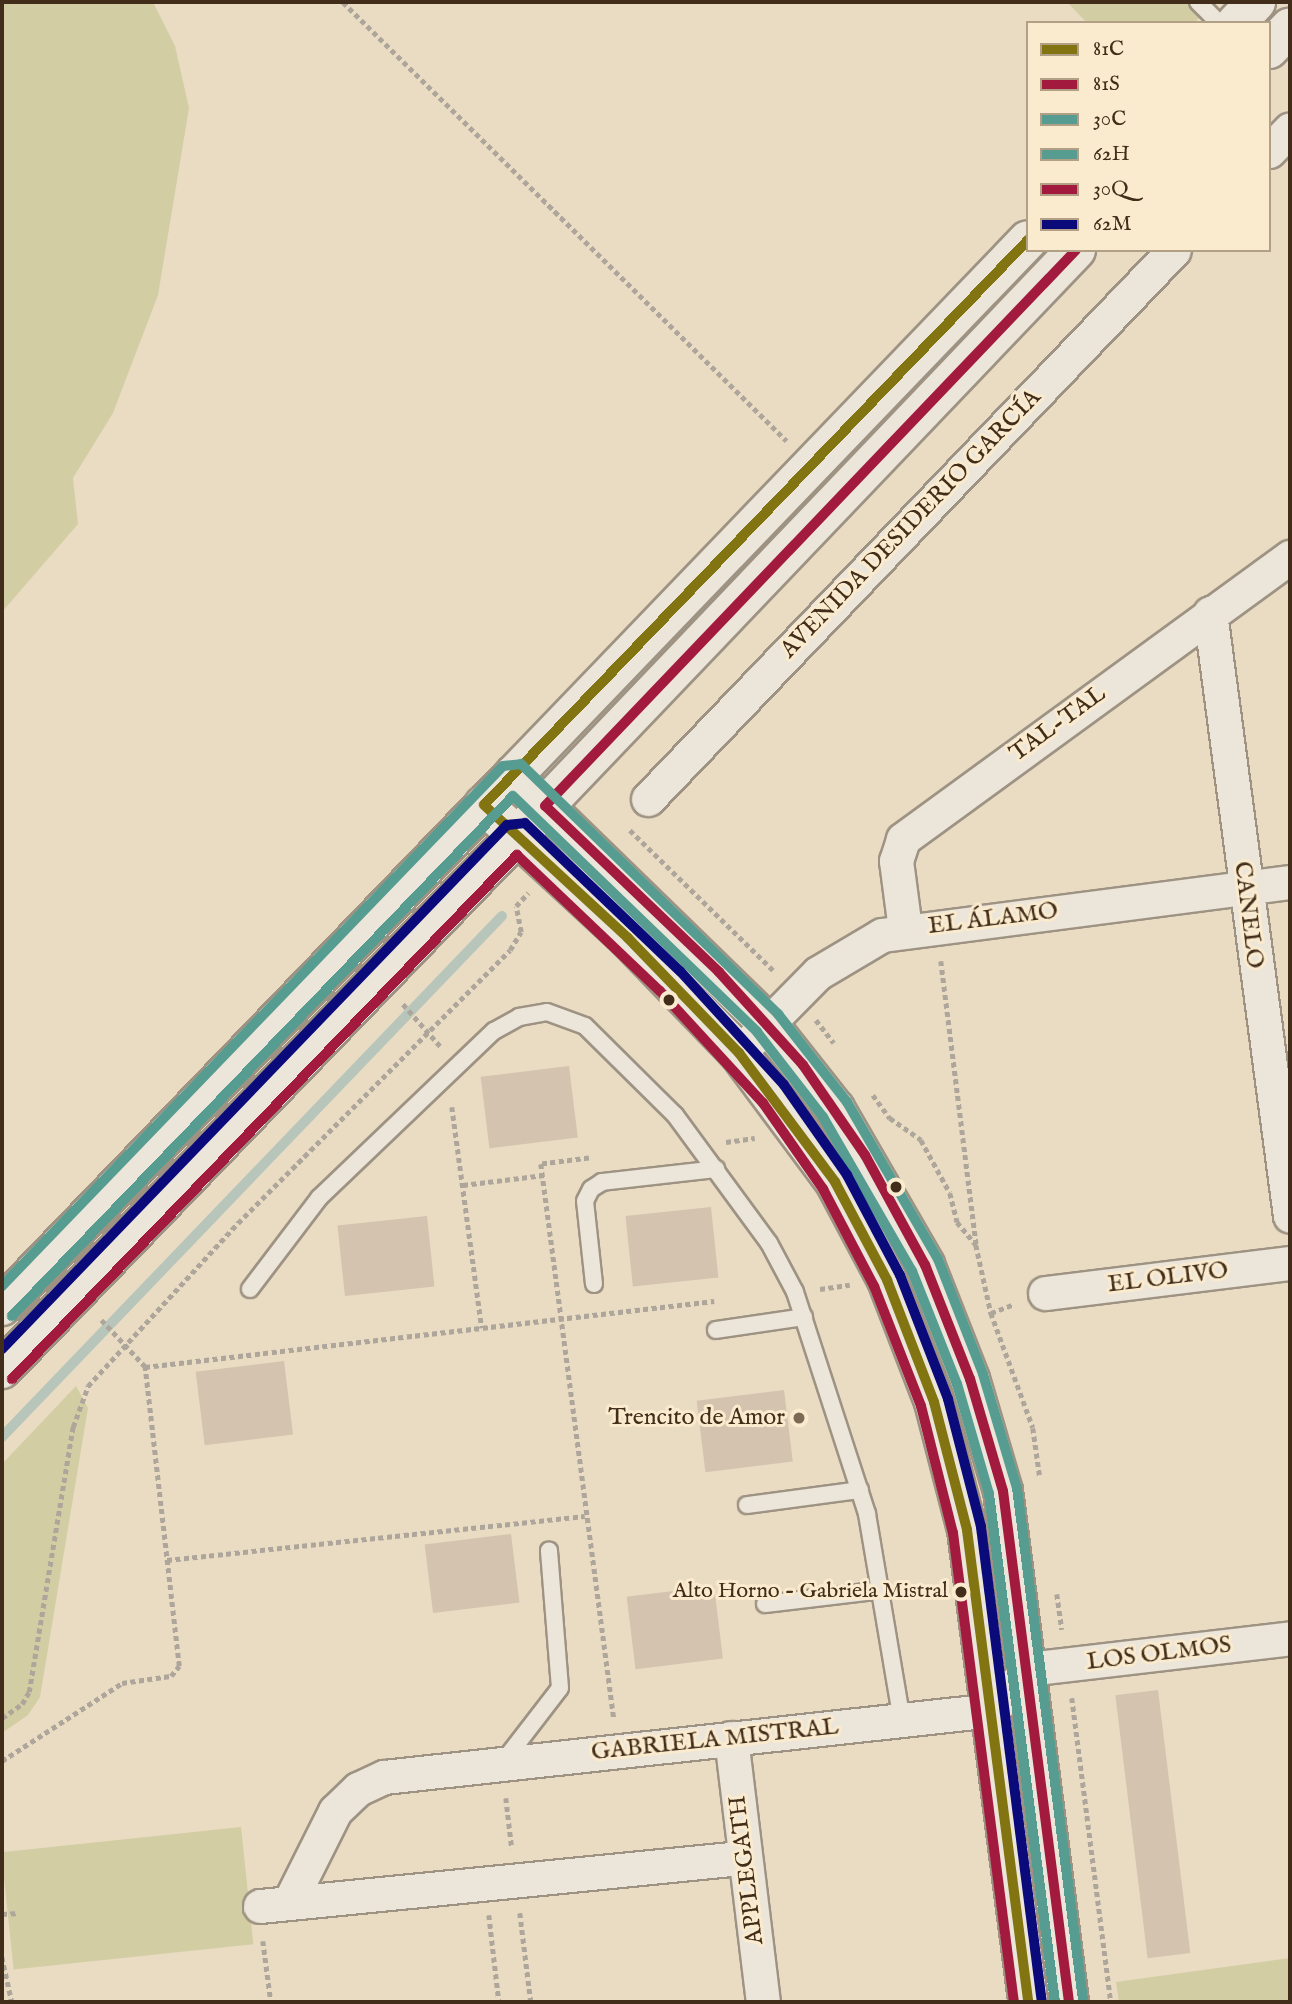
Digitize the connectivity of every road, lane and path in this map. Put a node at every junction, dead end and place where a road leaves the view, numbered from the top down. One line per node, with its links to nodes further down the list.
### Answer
1 (343, 2): 15 (path)
2 (1198, 2): 4 (lane)
3 (1256, 2): 5 (main road)
4 (1217, 21)
5 (1238, 21)
6 (1290, 27): 7 (main road)
7 (1271, 47)
8 (1290, 129): 9 (street)
9 (1271, 149)
10 (1026, 242): 13 (main road)
11 (1074, 252): 14 (main road)
12 (1172, 252): 19 (street, AVENIDA DESIDERIO GARCÍA)
13 (843, 433): 14 (main road); 15 (main road)
14 (874, 462): 21 (main road)
15 (812, 466): 18 (main road)
16 (1290, 557): 17 (street, TAL-TAL)
17 (1210, 613): 24 (street, CANELO); 26 (street, TAL-TAL)
18 (513, 776): 20 (main road); 21 (main road)
19 (648, 799)
20 (484, 805): 22 (main road); 44 (main road)
21 (545, 807): 22 (main road); 28 (main road)
22 (517, 835): 29 (main road); 47 (main road)
23 (1290, 882): 24 (street, EL ÁLAMO)
24 (1245, 888): 25 (street, EL ÁLAMO); 37 (street, CANELO)
25 (937, 926): 26 (street, EL ÁLAMO); 38 (path)
26 (905, 929): 28 (street, EL ÁLAMO)
27 (406, 1007): 30 (path)
28 (767, 1023): 29 (street, EL ÁLAMO); 63 (main road)
29 (739, 1053): 64 (main road)
30 (448, 1074): 32 (lane); 36 (path); 42 (lane)
31 (765, 1137): 32 (path)
32 (699, 1145): 34 (lane)
33 (594, 1158): 35 (path)
34 (716, 1169): 40 (lane); 43 (lane)
35 (544, 1175): 36 (path); 49 (path)
36 (463, 1185): 51 (path)
37 (1290, 1216)
38 (976, 1245)
39 (1290, 1263): 45 (street, EL OLIVO)
40 (594, 1284)
41 (856, 1284): 43 (path)
42 (250, 1289)
43 (795, 1292): 48 (lane)
44 (14, 1293): 47 (main road)
45 (1045, 1293)
46 (727, 1300): 49 (path)
47 (58, 1311): 54 (main road)
48 (804, 1317): 52 (lane); 55 (lane)
49 (563, 1318): 51 (path); 57 (path)
50 (101, 1320): 53 (path)
51 (482, 1328): 53 (path)
52 (716, 1330)
53 (145, 1367): 59 (path)
54 (2, 1369)
55 (860, 1490): 56 (lane); 60 (lane)
56 (747, 1504)
57 (585, 1516): 59 (path); 67 (path)
58 (548, 1550): 69 (lane)
59 (167, 1560): 68 (path)
60 (883, 1590): 61 (lane); 65 (lane)
61 (765, 1604)
62 (1290, 1638): 63 (street, LOS OLMOS)
63 (1028, 1669): 64 (street); 82 (main road)
64 (993, 1710): 65 (street, GABRIELA MISTRAL); 81 (main road)
65 (902, 1720): 66 (street, GABRIELA MISTRAL)
66 (731, 1738): 67 (street, GABRIELA MISTRAL); 70 (street, APPLEGATH)
67 (619, 1751): 69 (street, GABRIELA MISTRAL)
68 (2, 1761)
69 (501, 1764): 71 (path); 72 (street, GABRIELA MISTRAL)
70 (745, 1858): 71 (street); 80 (street, APPLEGATH)
71 (500, 1882): 72 (street); 78 (path); 79 (path)
72 (274, 1904): 77 (path)
73 (19, 1913): 74 (path)
74 (2, 1914)
75 (2, 1956): 76 (path)
76 (12, 2002)
77 (271, 2002)
78 (499, 2002)
79 (531, 2002)
80 (763, 2002)
81 (1028, 2002)
82 (1069, 2002)

